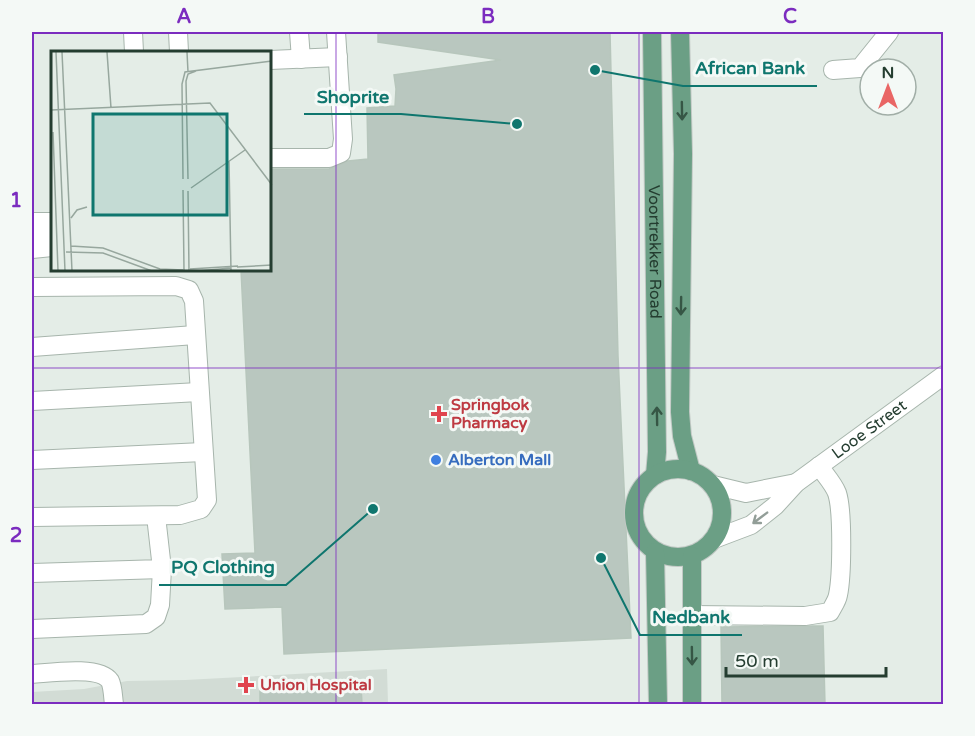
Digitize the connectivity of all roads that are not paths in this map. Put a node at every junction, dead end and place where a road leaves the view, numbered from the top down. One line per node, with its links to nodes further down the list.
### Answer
1 (133, 32): 8 (street)
2 (178, 32): 9 (street)
3 (299, 32): 11 (street)
4 (336, 32): 10 (street)
5 (652, 32): 31 (main road, Voortrekker Road, one-way to 5)
6 (680, 32): 30 (main road, Voortrekker Road, one-way to 30)
7 (889, 32): 13 (street)
8 (134, 51)
9 (179, 51)
10 (338, 57): 11 (street); 14 (street)
11 (301, 59): 12 (street)
12 (272, 60)
13 (833, 70)
14 (272, 158)
15 (32, 222): 16 (street)
16 (51, 222)
17 (32, 229): 18 (street)
18 (51, 238)
19 (51, 247): 20 (street)
20 (32, 249)
21 (32, 287): 22 (street)
22 (195, 335): 23 (street); 25 (street)
23 (32, 347)
24 (944, 375): 29 (street, Looe Street)
25 (198, 393): 26 (street); 27 (street)
26 (32, 401)
27 (203, 452): 28 (street); 34 (street)
28 (32, 460)
29 (819, 466): 32 (street, Looe Street); 41 (street)
30 (691, 471): 31 (main road); 33 (main road)
31 (656, 475): 37 (main road)
32 (796, 483): 33 (street, Looe Street); 36 (street, Looe Street, one-way to 36)
33 (713, 485): 36 (main road)
34 (156, 516): 35 (street); 39 (street)
35 (32, 517)
36 (714, 539): 38 (main road)
37 (655, 552): 38 (main road); 45 (main road)
38 (692, 556): 41 (main road)
39 (162, 569): 40 (street); 42 (street)
40 (32, 573)
41 (692, 615): 46 (main road, one-way to 46)
42 (32, 629)
43 (32, 674): 44 (street)
44 (114, 705)
45 (658, 705)
46 (692, 705)

